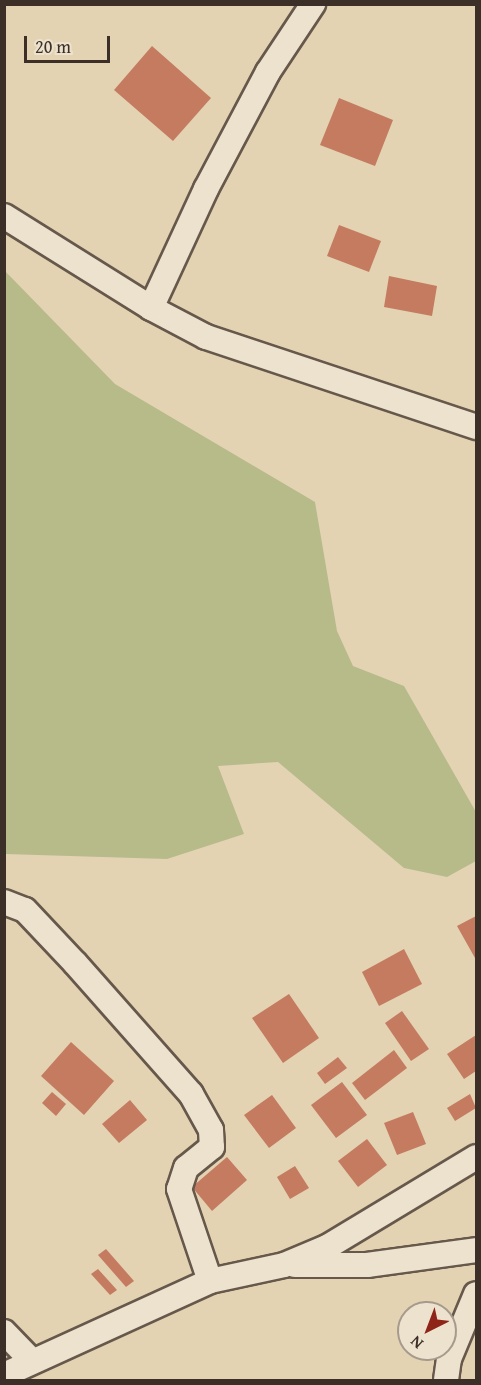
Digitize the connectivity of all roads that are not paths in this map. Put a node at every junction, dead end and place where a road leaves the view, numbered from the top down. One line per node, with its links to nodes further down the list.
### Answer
1 (313, 4): 3 (street)
2 (4, 216): 3 (street)
3 (151, 308): 4 (street)
4 (477, 427)
5 (4, 902): 9 (street)
6 (477, 1157): 8 (street)
7 (477, 1250): 8 (street)
8 (284, 1264): 9 (street)
9 (210, 1281): 12 (street)
10 (477, 1294): 14 (street)
11 (4, 1332): 12 (street)
12 (32, 1361): 13 (street)
13 (4, 1375)
14 (446, 1380)

